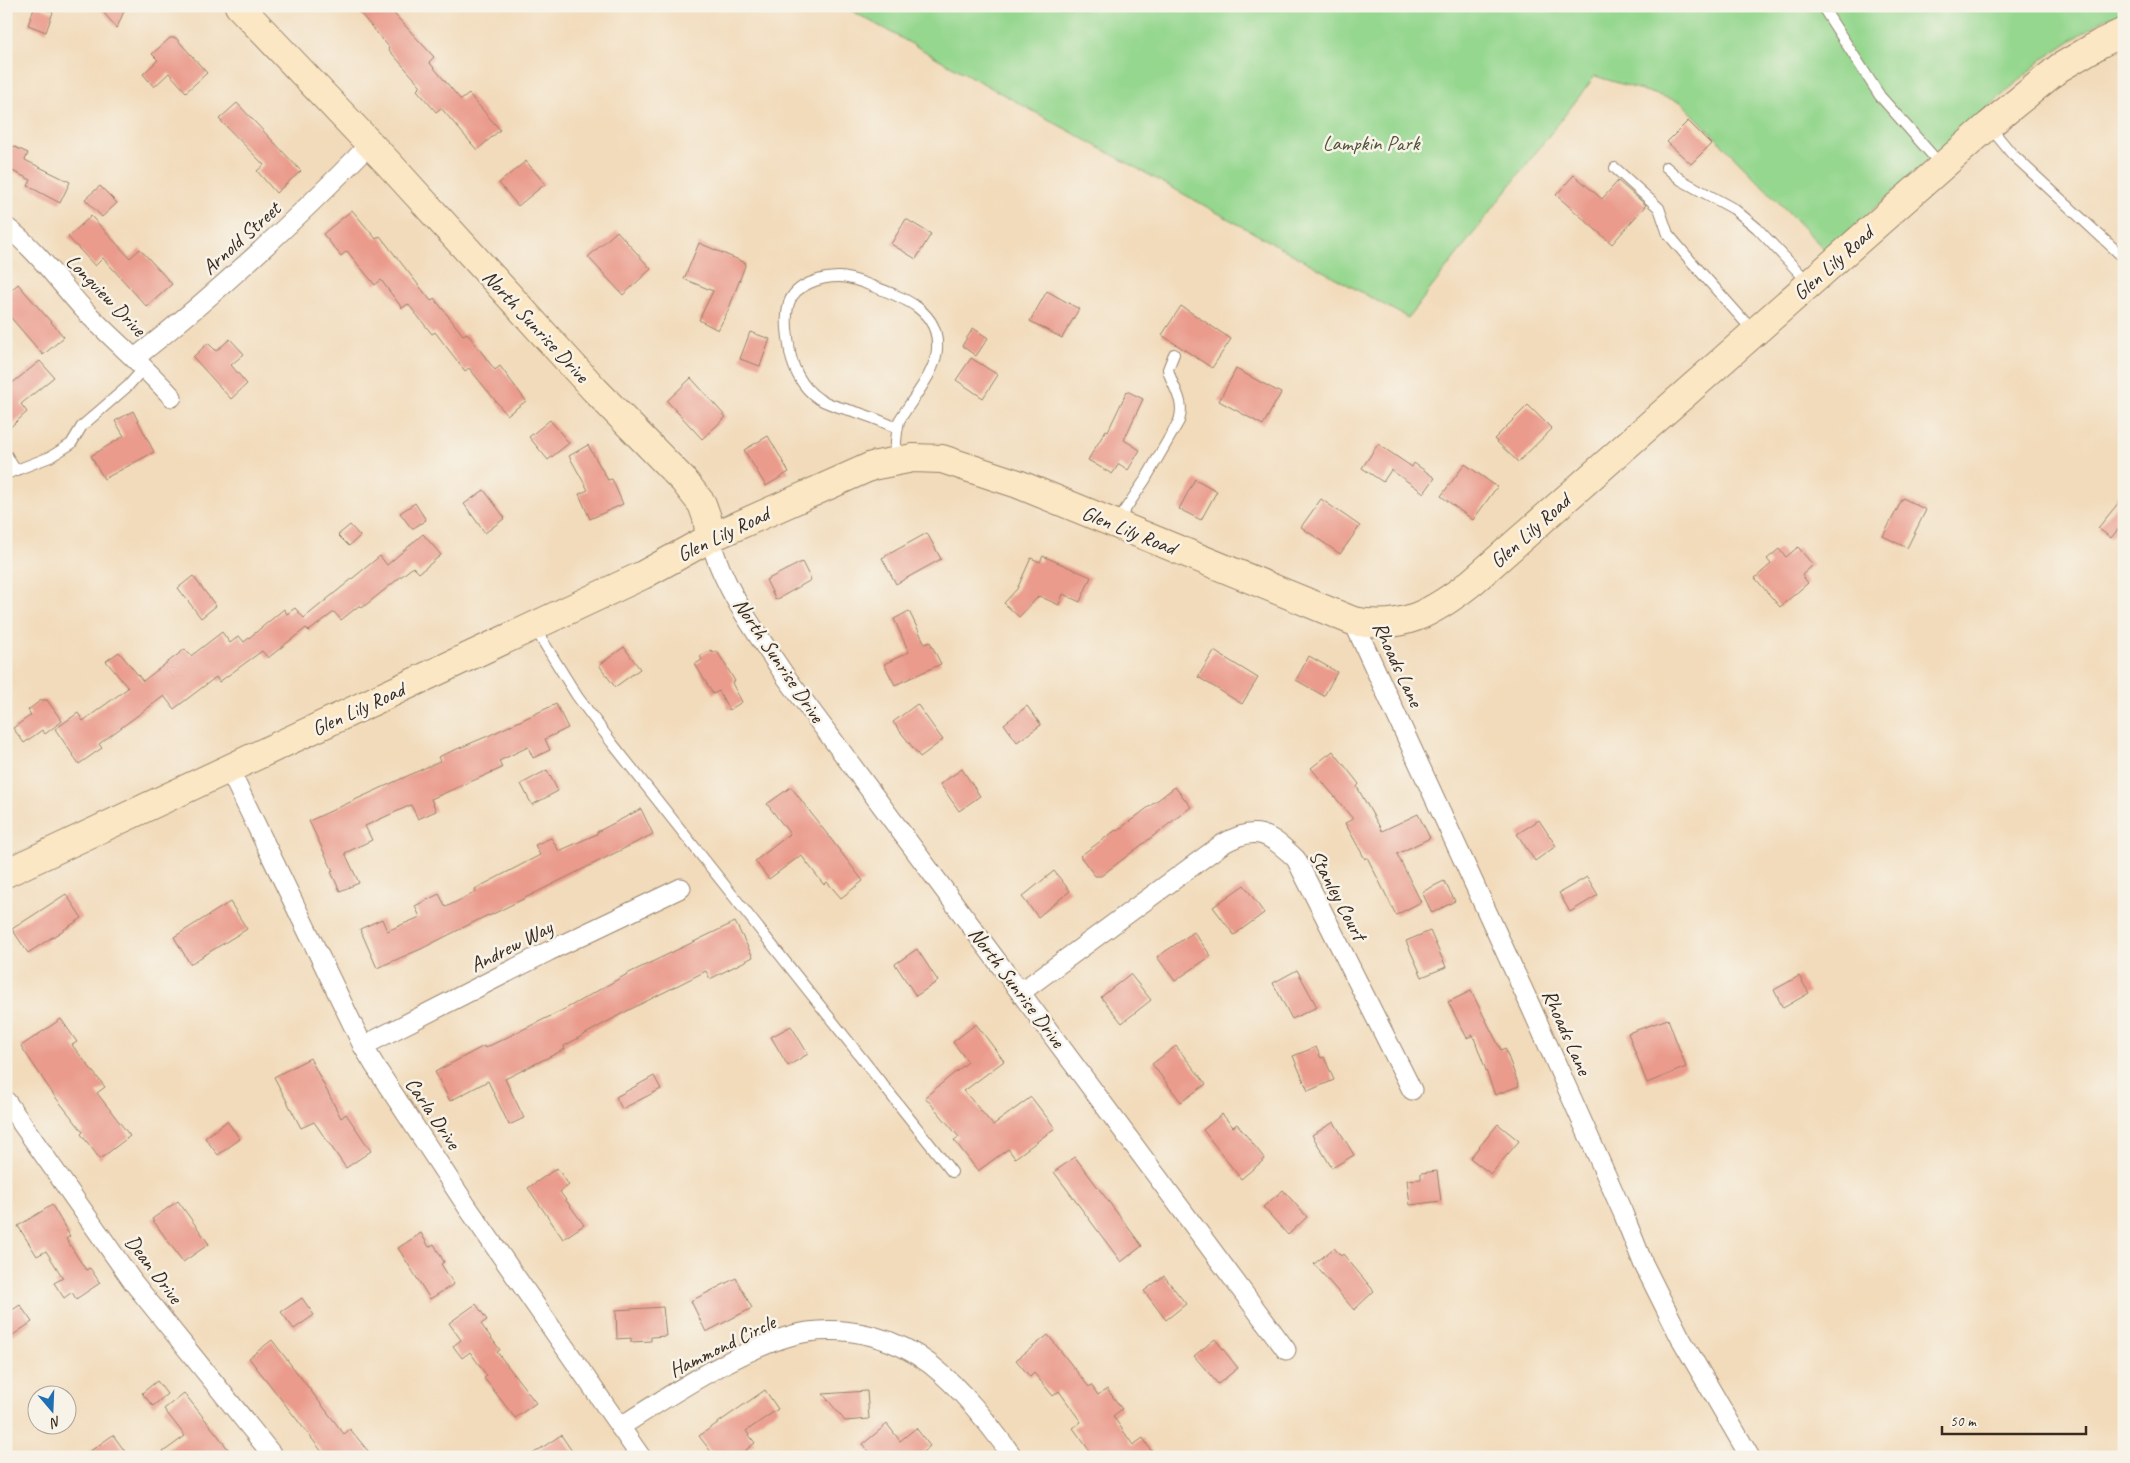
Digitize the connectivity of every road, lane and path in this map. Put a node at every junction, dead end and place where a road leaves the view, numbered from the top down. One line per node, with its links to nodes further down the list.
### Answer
1 (239, 6): 5 (street, North Sunrise Drive)
2 (1822, 6): 7 (lane)
3 (2124, 32): 4 (street, Glen Lily Road)
4 (1989, 125): 7 (street, Glen Lily Road); 10 (lane)
5 (370, 144): 14 (street, Arnold Street); 21 (street, North Sunrise Drive)
6 (1666, 166): 11 (lane)
7 (1942, 166): 11 (street, Glen Lily Road)
8 (1615, 168): 12 (lane)
9 (6, 227): 14 (street, Longview Drive)
10 (2124, 258)
11 (1810, 284): 12 (street, Glen Lily Road)
12 (1755, 332): 22 (street, Glen Lily Road)
13 (1174, 354): 20 (lane)
14 (140, 363): 15 (street, Longview Drive); 19 (lane)
15 (172, 397)
16 (898, 428): 16 (lane); 18 (lane)
17 (6, 454): 19 (lane)
18 (896, 461): 20 (street, Glen Lily Road); 21 (street, Glen Lily Road)
19 (11, 472)
20 (1116, 524): 22 (street, Glen Lily Road)
21 (710, 538): 23 (street, Glen Lily Road); 27 (street, North Sunrise Drive)
22 (1353, 621): 37 (street, Rhoads Lane)
23 (533, 627): 24 (street, Glen Lily Road); 31 (lane)
24 (229, 769): 25 (street, Glen Lily Road); 28 (street, Carla Drive)
25 (6, 873)
26 (681, 888): 28 (street, Andrew Way)
27 (1020, 992): 29 (street, Stanley Court); 32 (street, North Sunrise Drive)
28 (363, 1046): 33 (street, Carla Drive)
29 (1412, 1090)
30 (6, 1101): 34 (street, Dean Drive)
31 (952, 1172)
32 (1286, 1350)
33 (620, 1427): 35 (street, Carla Drive); 36 (street, Hammond Circle)
34 (274, 1457)
35 (641, 1457)
36 (1013, 1457)
37 (1750, 1457)

